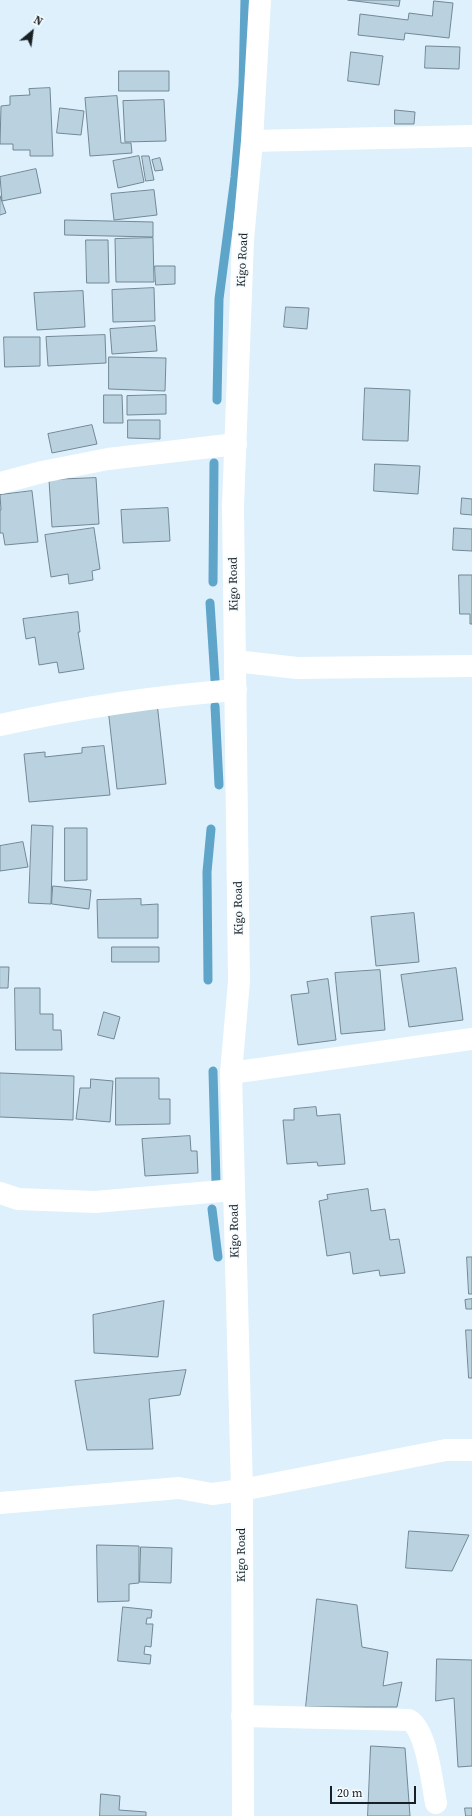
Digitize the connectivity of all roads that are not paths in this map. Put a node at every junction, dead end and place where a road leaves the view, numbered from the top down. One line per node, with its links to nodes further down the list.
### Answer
1 (260, 0): 3 (street, Kigo Road)
2 (472, 136): 3 (street)
3 (252, 141): 4 (street, Kigo Road)
4 (236, 444): 5 (street); 6 (street, Kigo Road)
5 (0, 483)
6 (236, 661): 7 (street); 8 (street, Kigo Road)
7 (472, 666)
8 (236, 690): 9 (street); 11 (street, Kigo Road)
9 (0, 725)
10 (472, 1039): 11 (street)
11 (232, 1073): 12 (street, Kigo Road)
12 (234, 1190): 13 (street); 15 (street, Kigo Road)
13 (0, 1193)
14 (472, 1450): 15 (street)
15 (242, 1490): 16 (street); 17 (street, Kigo Road)
16 (0, 1502)
17 (242, 1716): 18 (street); 19 (street, Kigo Road)
18 (436, 1803)
19 (243, 1816)

